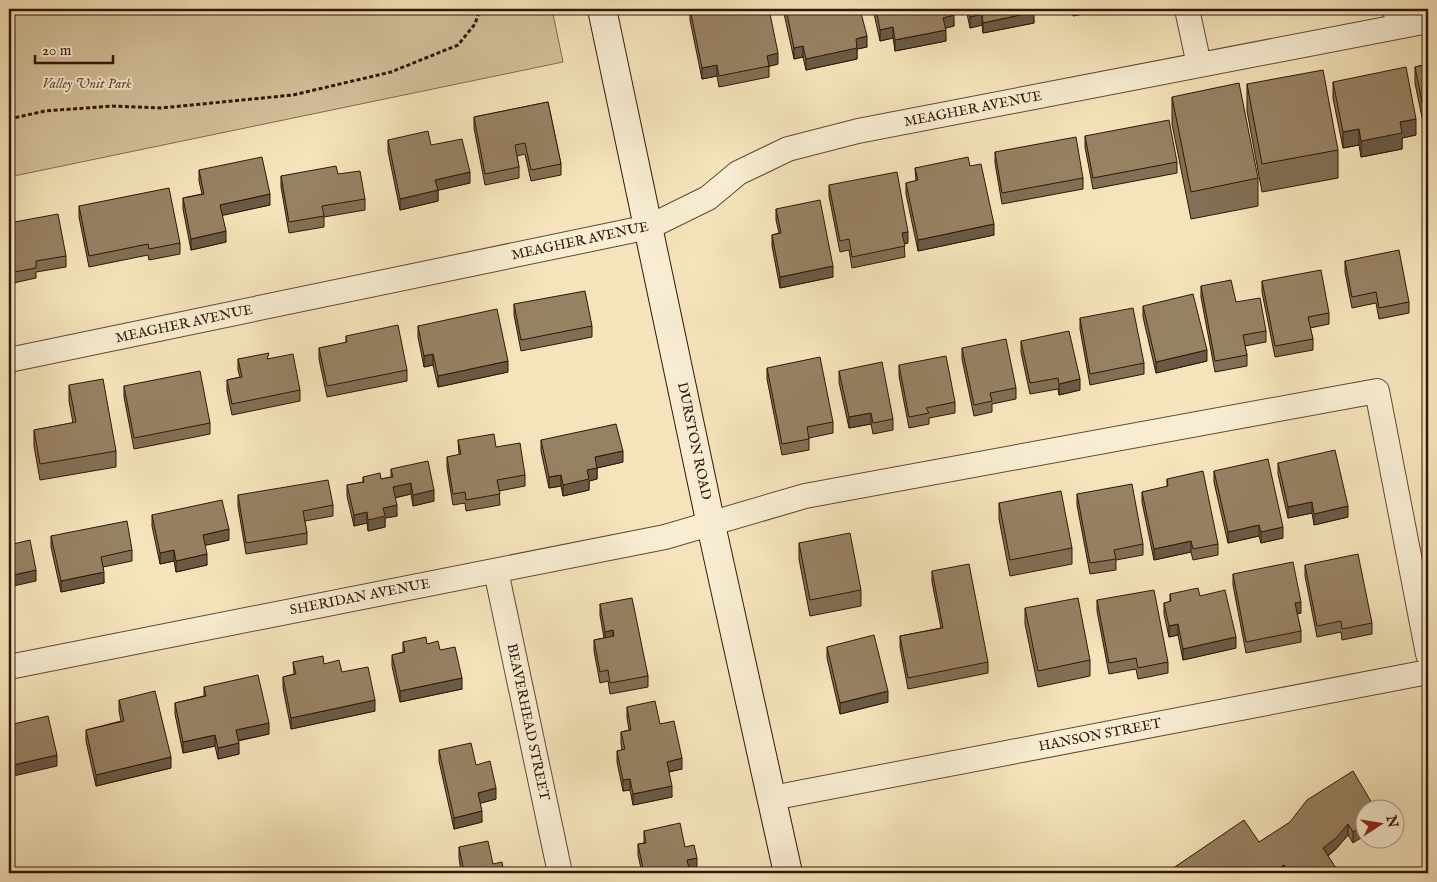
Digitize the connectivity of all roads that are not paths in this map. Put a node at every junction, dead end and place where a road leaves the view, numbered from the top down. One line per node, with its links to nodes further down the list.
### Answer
1 (602, 9): 6 (main road, DURSTON ROAD)
2 (1188, 9): 5 (street)
3 (1391, 18): 4 (street, MEAGHER AVENUE); 5 (street, MEAGHER AVENUE)
4 (1428, 20)
5 (1199, 65): 6 (street, MEAGHER AVENUE)
6 (649, 227): 7 (street, MEAGHER AVENUE); 8 (main road, DURSTON ROAD)
7 (9, 360)
8 (711, 525): 9 (street, SHERIDAN AVENUE); 10 (street, SHERIDAN AVENUE); 13 (main road, DURSTON ROAD)
9 (496, 571): 11 (street, SHERIDAN AVENUE); 14 (street, BEAVERHEAD STREET)
10 (1428, 654)
11 (9, 667)
12 (1428, 672): 13 (street, HANSON STREET)
13 (772, 798): 15 (main road, DURSTON ROAD)
14 (560, 873)
15 (788, 873)

